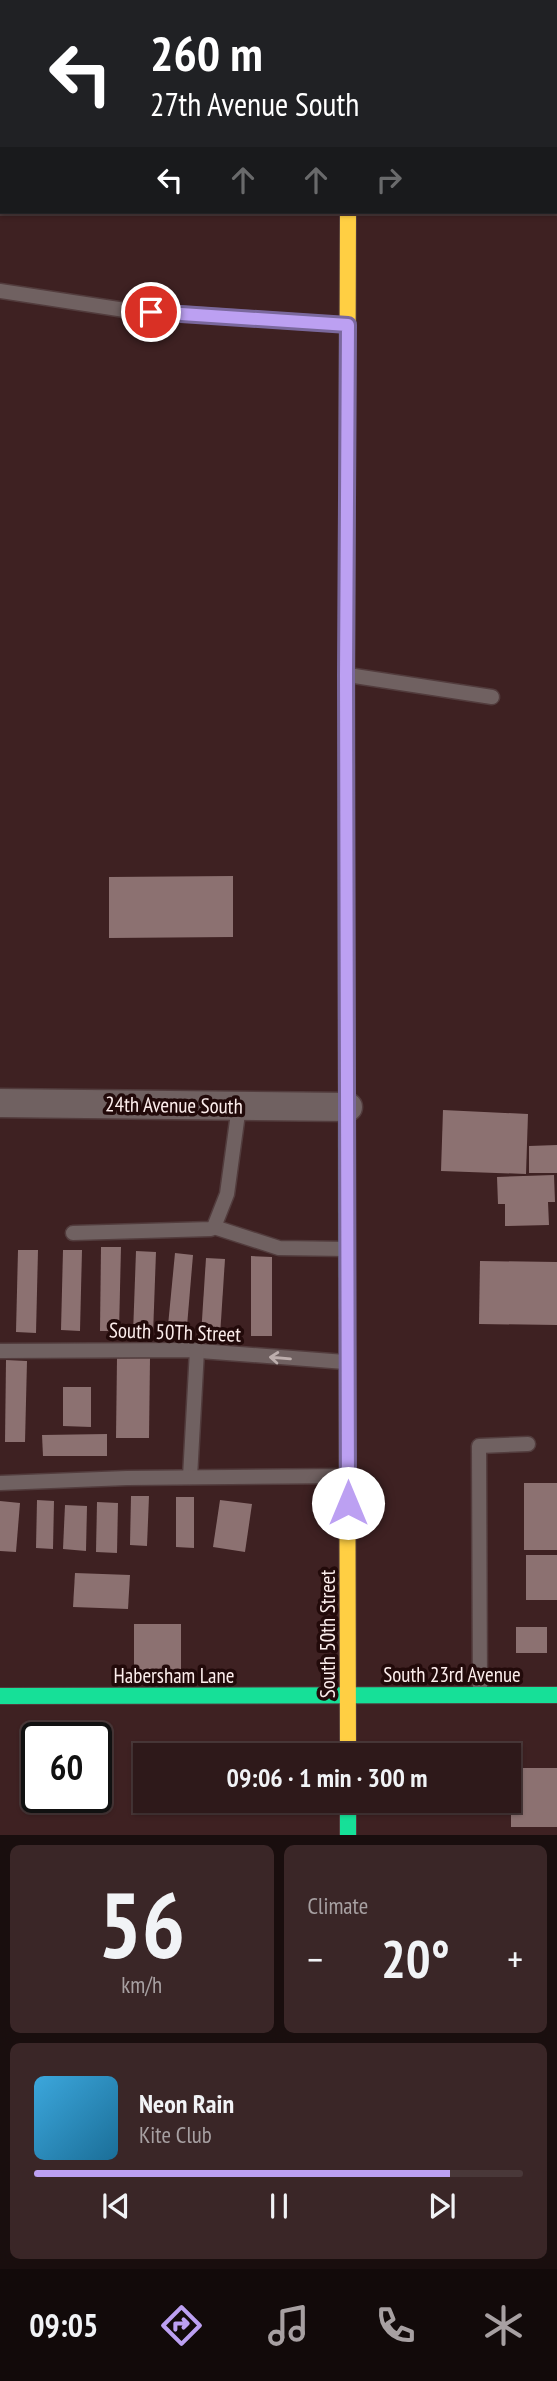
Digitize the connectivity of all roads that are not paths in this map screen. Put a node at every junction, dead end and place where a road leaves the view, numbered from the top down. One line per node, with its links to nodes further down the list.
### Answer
1 (348, 214): 3 (main road, South 50th Street)
2 (0, 291): 3 (lane)
3 (348, 325): 4 (main road, South 50th Street)
4 (346, 675): 5 (lane); 8 (main road, South 50th Street)
5 (492, 696)
6 (0, 1103): 7 (street, 24th Avenue South)
7 (239, 1105): 8 (street, 24th Avenue South); 9 (lane)
8 (348, 1107): 11 (main road, South 50th Street)
9 (214, 1227): 10 (lane); 11 (lane)
10 (73, 1233)
11 (348, 1249): 14 (main road, South 50th Street)
12 (197, 1350): 13 (lane, South 50Th Street); 14 (lane, South 50Th Street, one-way to 12); 17 (lane)
13 (0, 1351)
14 (348, 1362): 16 (main road, South 50th Street)
15 (527, 1444): 20 (lane)
16 (348, 1476): 17 (lane); 19 (main road, South 50th Street)
17 (190, 1477): 18 (lane)
18 (0, 1483)
19 (348, 1695): 20 (main road, South 23rd Avenue); 22 (main road, Habersham Lane); 23 (main road, South 50th Street)
20 (480, 1695): 21 (main road, South 23rd Avenue)
21 (557, 1695)
22 (0, 1696)
23 (348, 1743)
24 (348, 1813): 25 (main road)
25 (348, 1835)

